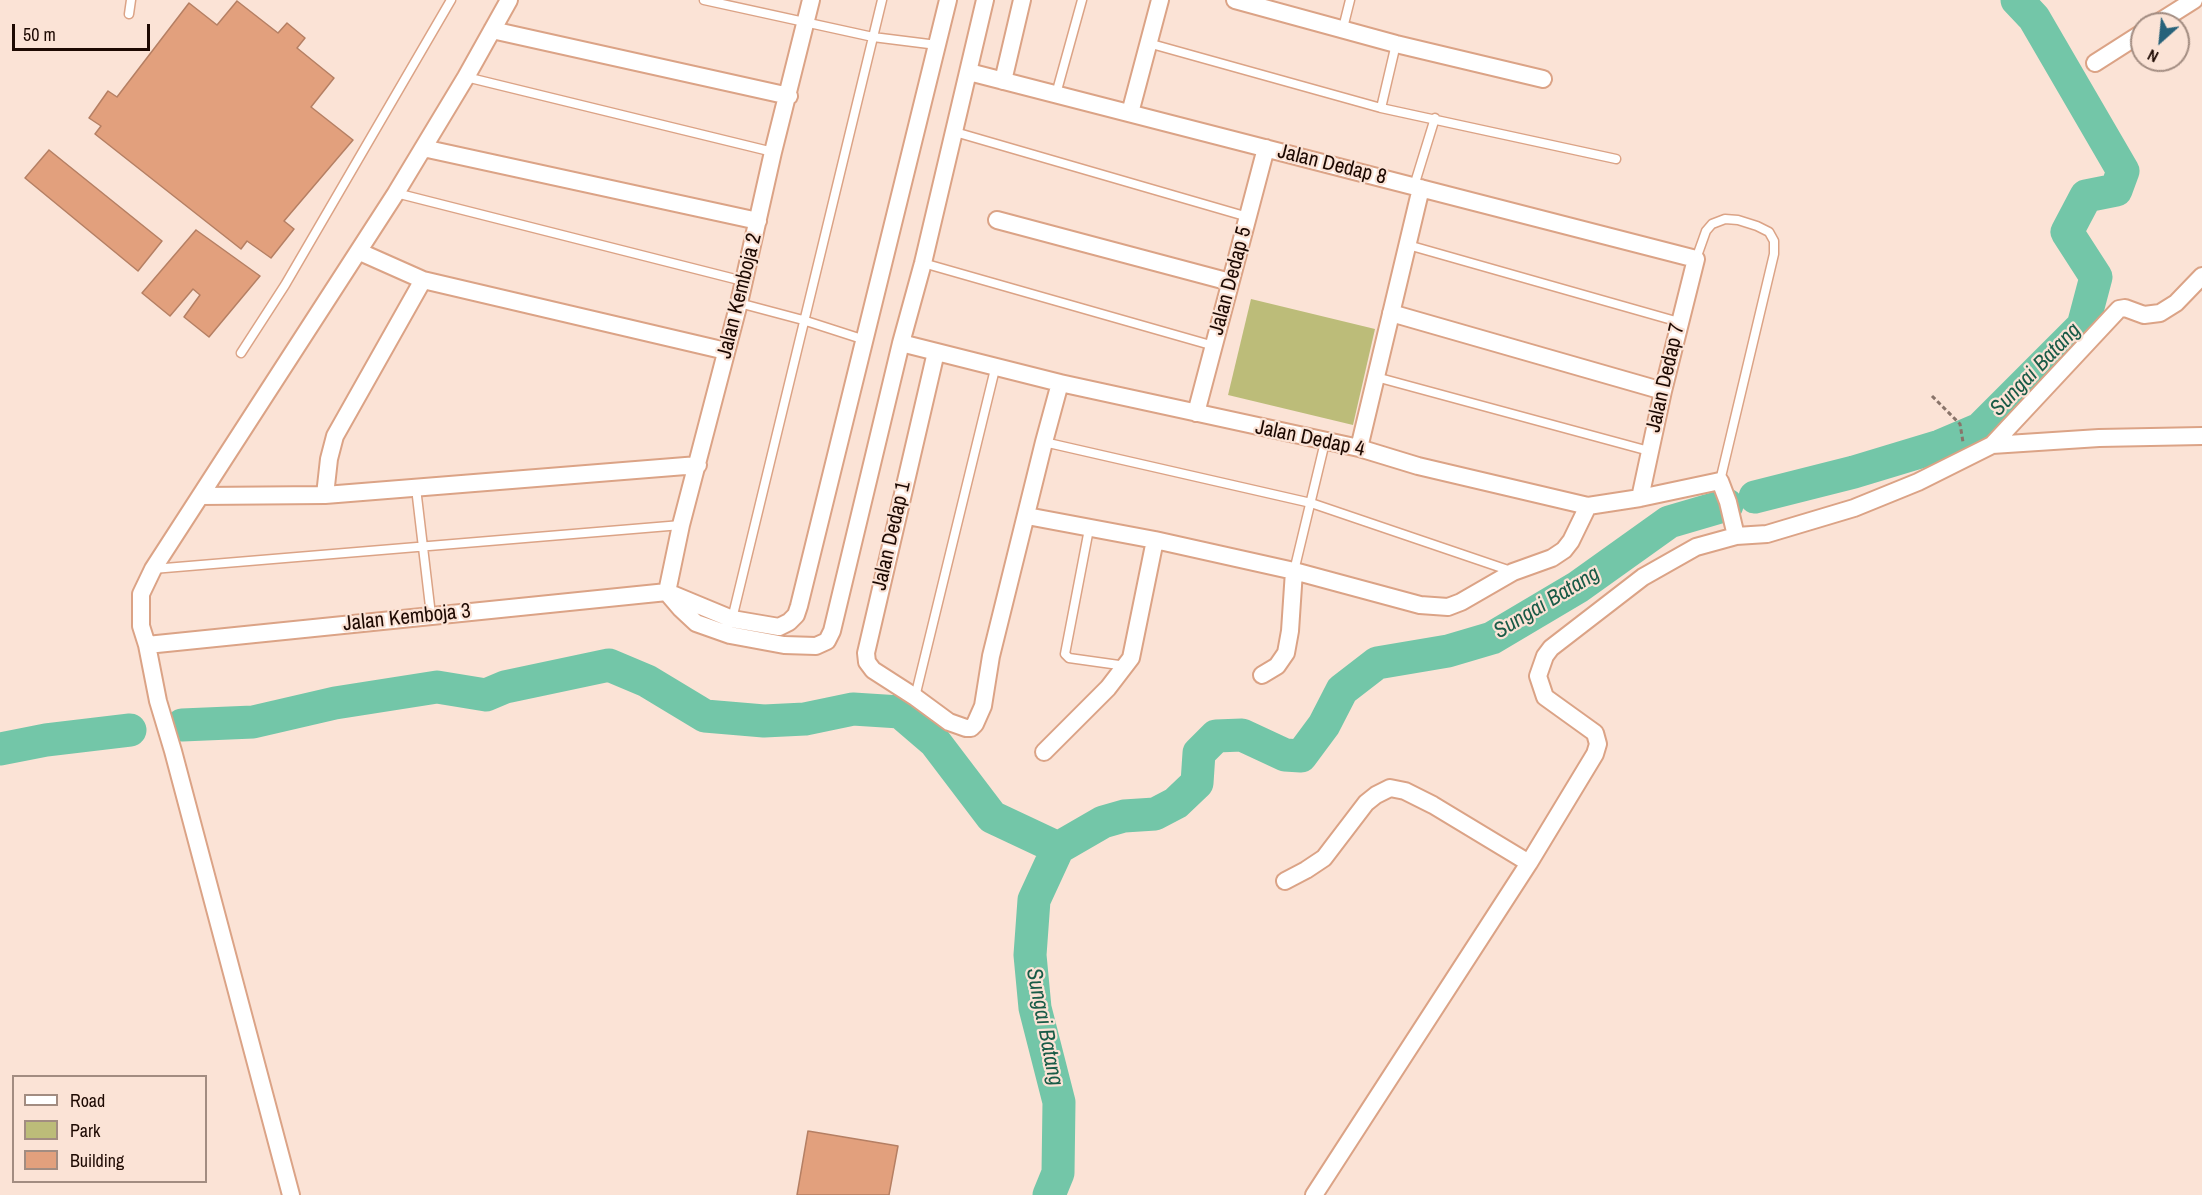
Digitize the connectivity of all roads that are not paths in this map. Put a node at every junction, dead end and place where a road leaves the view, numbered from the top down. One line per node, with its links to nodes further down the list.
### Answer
1 (131, 0): 16 (lane)
2 (451, 0): 62 (lane)
3 (509, 0): 19 (street)
4 (704, 0): 17 (lane)
5 (812, 0): 17 (street, Jalan Kemboja 2)
6 (882, 0): 20 (lane)
7 (948, 0): 24 (street)
8 (986, 0): 26 (street)
9 (1022, 0): 29 (street)
10 (1082, 0): 30 (lane)
11 (1160, 0): 22 (street)
12 (1235, 0): 18 (street)
13 (1350, 0): 18 (lane)
14 (2194, 0): 15 (street)
15 (2175, 12)
16 (129, 14)
17 (806, 23): 20 (lane); 31 (street, Jalan Kemboja 2)
18 (1343, 28): 23 (street)
19 (492, 30): 27 (street); 31 (street)
20 (873, 37): 24 (lane); 55 (lane)
21 (2130, 41): 25 (street)
22 (1148, 43): 32 (lane); 33 (street)
23 (1396, 44): 28 (street); 32 (lane)
24 (937, 45): 57 (street)
25 (2095, 63)
26 (969, 72): 29 (street, Jalan Dedap 8); 35 (street)
27 (466, 77): 36 (street); 38 (lane)
28 (1543, 79)
29 (1003, 81): 30 (street, Jalan Dedap 8)
30 (1056, 94): 33 (street, Jalan Dedap 8)
31 (789, 96): 38 (street, Jalan Kemboja 2)
32 (1381, 108): 34 (lane)
33 (1130, 114): 37 (street, Jalan Dedap 8)
34 (1435, 118): 39 (lane); 40 (lane)
35 (955, 132): 42 (lane); 48 (street)
36 (423, 148): 41 (street); 44 (street)
37 (1266, 148): 40 (street, Jalan Dedap 8); 42 (street, Jalan Dedap 5)
38 (773, 152): 44 (street, Jalan Kemboja 2)
39 (1616, 159)
40 (1418, 187): 45 (street); 47 (street, Jalan Dedap 8)
41 (396, 193): 46 (street); 51 (lane)
42 (1248, 217): 52 (street, Jalan Dedap 5)
43 (997, 220): 52 (street)
44 (758, 221): 51 (street, Jalan Kemboja 2)
45 (1408, 245): 54 (street); 56 (lane)
46 (360, 252): 50 (street); 78 (street)
47 (1696, 259): 56 (street, Jalan Dedap 7); 75 (lane)
48 (923, 263): 58 (street); 59 (lane)
49 (2202, 276): 71 (street)
50 (423, 280): 60 (street); 77 (street)
51 (743, 281): 53 (street, Jalan Kemboja 2)
52 (1230, 282): 59 (street, Jalan Dedap 5)
53 (739, 303): 55 (lane); 60 (street, Jalan Kemboja 2)
54 (1391, 313): 64 (street); 66 (street)
55 (803, 320): 57 (lane); 93 (lane)
56 (1679, 322): 66 (street, Jalan Dedap 7)
57 (865, 340): 93 (street)
58 (901, 343): 61 (street, Jalan Dedap 4); 91 (street)
59 (1214, 346): 67 (street, Jalan Dedap 5)
60 (726, 351): 74 (street, Jalan Kemboja 2)
61 (936, 352): 63 (street, Jalan Dedap 4); 97 (street, Jalan Dedap 1)
62 (241, 353)
63 (996, 366): 65 (street, Jalan Dedap 4); 97 (lane)
64 (1376, 377): 72 (street); 73 (lane)
65 (1060, 383): 67 (street, Jalan Dedap 4); 69 (street)
66 (1663, 391): 73 (street, Jalan Dedap 7)
67 (1196, 413): 70 (street, Jalan Dedap 4)
68 (2202, 436): 71 (street)
69 (1044, 442): 80 (lane); 82 (street)
70 (1325, 442): 72 (street, Jalan Dedap 4); 80 (lane)
71 (1992, 446): 85 (street)
72 (1359, 448): 81 (street, Jalan Dedap 4)
73 (1649, 450): 79 (street, Jalan Dedap 7)
74 (698, 465): 76 (street); 83 (street, Jalan Kemboja 2)
75 (1720, 481): 79 (street, Jalan Dedap 4); 85 (street)
76 (416, 488): 77 (street); 87 (lane)
77 (325, 495): 78 (street)
78 (201, 496): 88 (street)
79 (1640, 498): 81 (street, Jalan Dedap 4)
80 (1311, 503): 89 (lane); 90 (lane)
81 (1588, 506): 90 (street)
82 (1027, 516): 84 (street); 97 (street, Jalan Dedap 1)
83 (681, 525): 87 (lane); 91 (street, Jalan Kemboja 2)
84 (1089, 529): 86 (street); 95 (lane)
85 (1736, 536): 99 (street)
86 (1155, 540): 89 (street); 95 (street)
87 (423, 545): 88 (lane); 92 (lane)
88 (153, 569): 94 (street)
89 (1294, 571): 90 (street); 96 (street)
90 (1513, 572)
91 (667, 591): 92 (street, Jalan Kemboja 3); 93 (street)
92 (431, 615): 94 (street, Jalan Kemboja 3)
93 (732, 619)
94 (147, 645): 101 (street)
95 (1126, 666): 98 (street)
96 (1262, 675)
97 (915, 697)
98 (1044, 752)
99 (1529, 863): 100 (street); 102 (street)
100 (1285, 881)
101 (291, 1195)
102 (1314, 1195)

